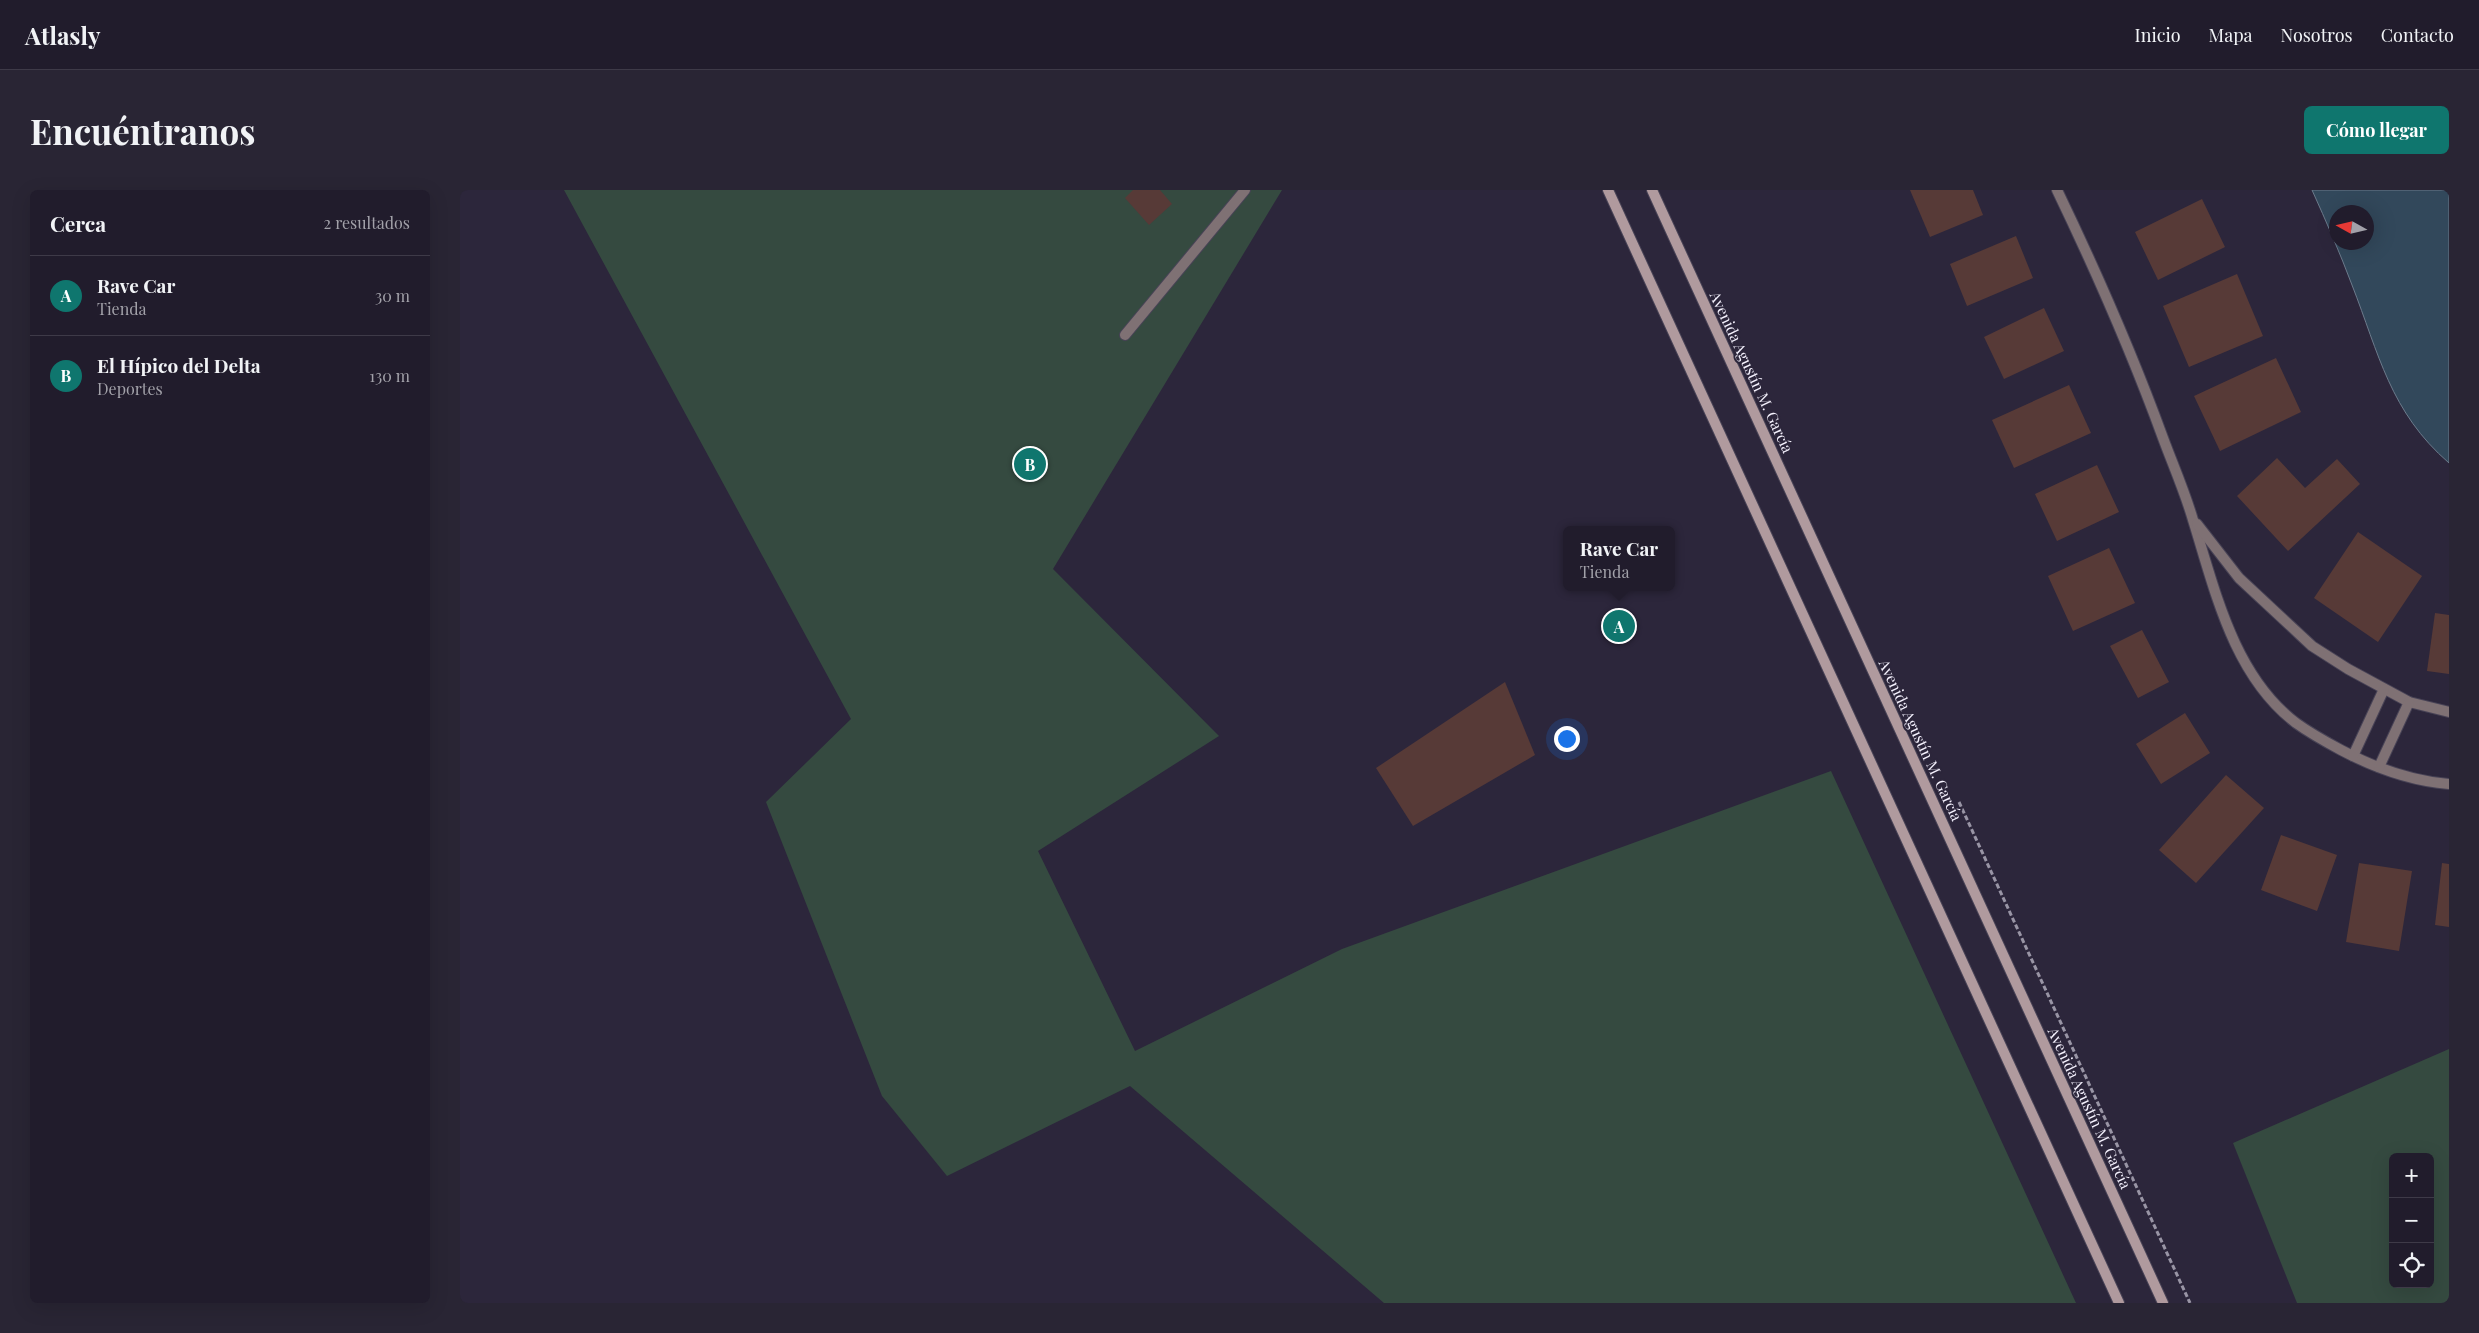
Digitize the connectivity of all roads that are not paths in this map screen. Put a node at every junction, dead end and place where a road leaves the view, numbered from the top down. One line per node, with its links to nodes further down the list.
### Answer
1 (1245, 190): 5 (street)
2 (1608, 190): 13 (main road)
3 (1652, 190): 14 (main road, Avenida Agustín M. García)
4 (2058, 190): 6 (street)
5 (1125, 335)
6 (2193, 519): 7 (street); 10 (street)
7 (2384, 690): 8 (street); 10 (street)
8 (2409, 702): 9 (street); 11 (street)
9 (2449, 712)
10 (2353, 756): 11 (street)
11 (2379, 767): 12 (street)
12 (2449, 784)
13 (2119, 1303)
14 (2163, 1303)

